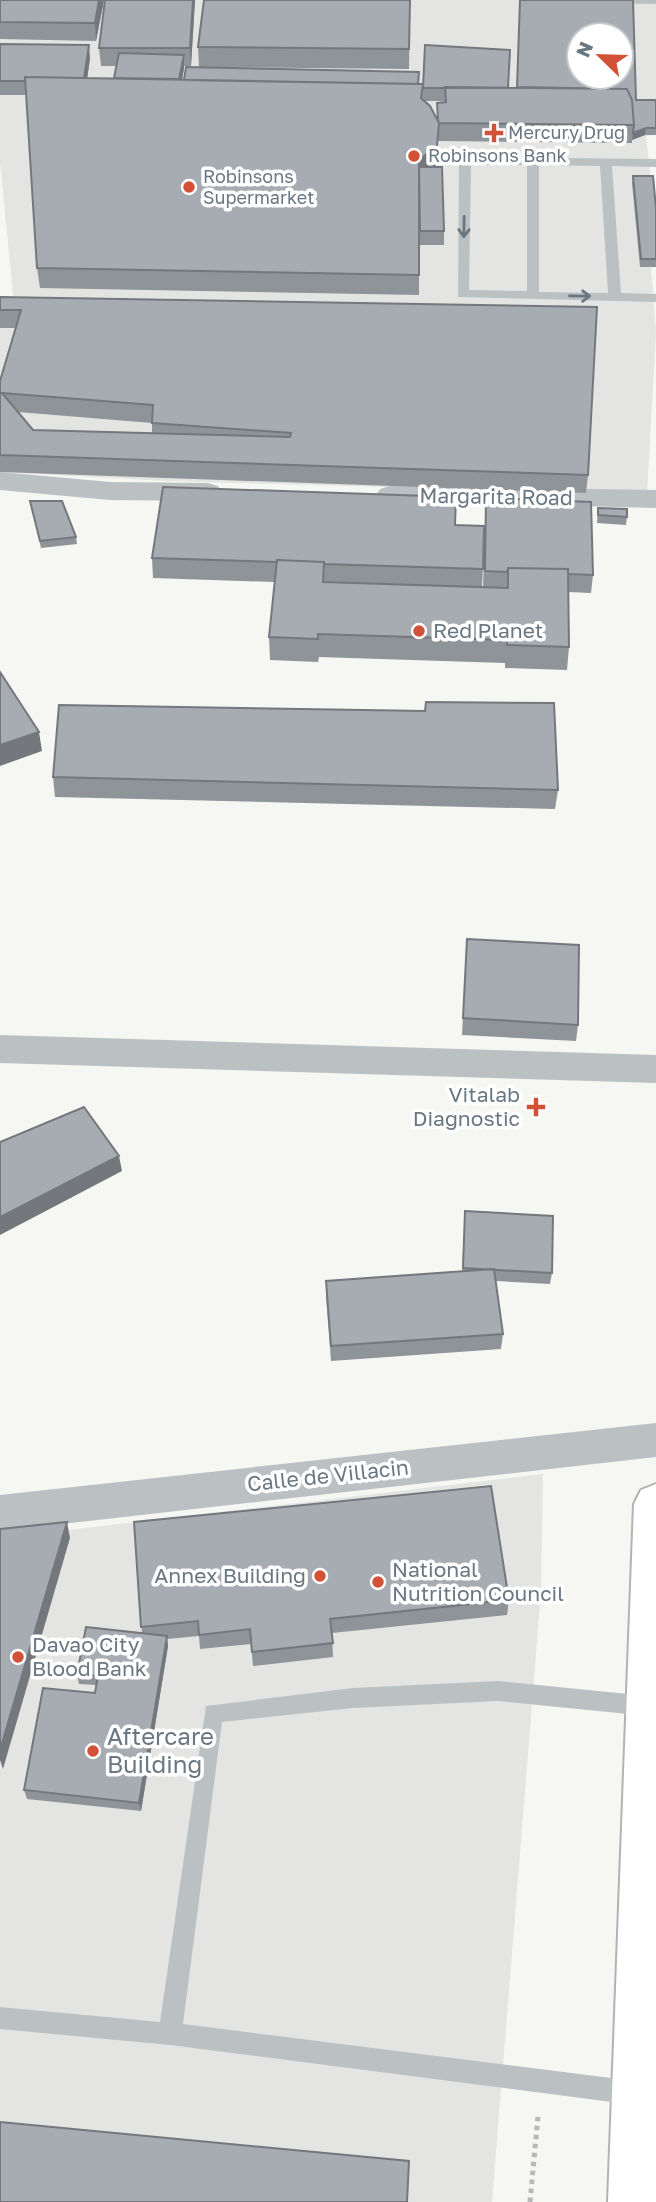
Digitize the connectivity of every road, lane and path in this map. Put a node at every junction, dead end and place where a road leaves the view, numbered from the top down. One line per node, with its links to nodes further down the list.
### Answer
1 (588, 0): 2 (lane)
2 (656, 1)
3 (533, 161): 4 (lane); 6 (lane); 6 (lane, one-way to 6)
4 (606, 162): 5 (lane); 7 (lane)
5 (656, 163)
6 (533, 295): 7 (lane, one-way to 7)
7 (615, 297): 8 (lane)
8 (656, 298)
9 (0, 481): 10 (street)
10 (236, 493)
11 (362, 495): 12 (street, Margarita Road)
12 (656, 499)
13 (0, 1049): 14 (street)
14 (656, 1069)
15 (656, 1440): 17 (street, Calle de Villacin)
16 (656, 1504): 18 (main road)
17 (0, 1513)
18 (653, 1707): 19 (main road); 21 (lane)
19 (648, 1987): 23 (main road)
20 (0, 2018): 21 (lane)
21 (170, 2034): 22 (lane)
22 (541, 2080): 23 (lane); 24 (path)
23 (635, 2093): 25 (main road)
24 (530, 2202)
25 (634, 2202)

